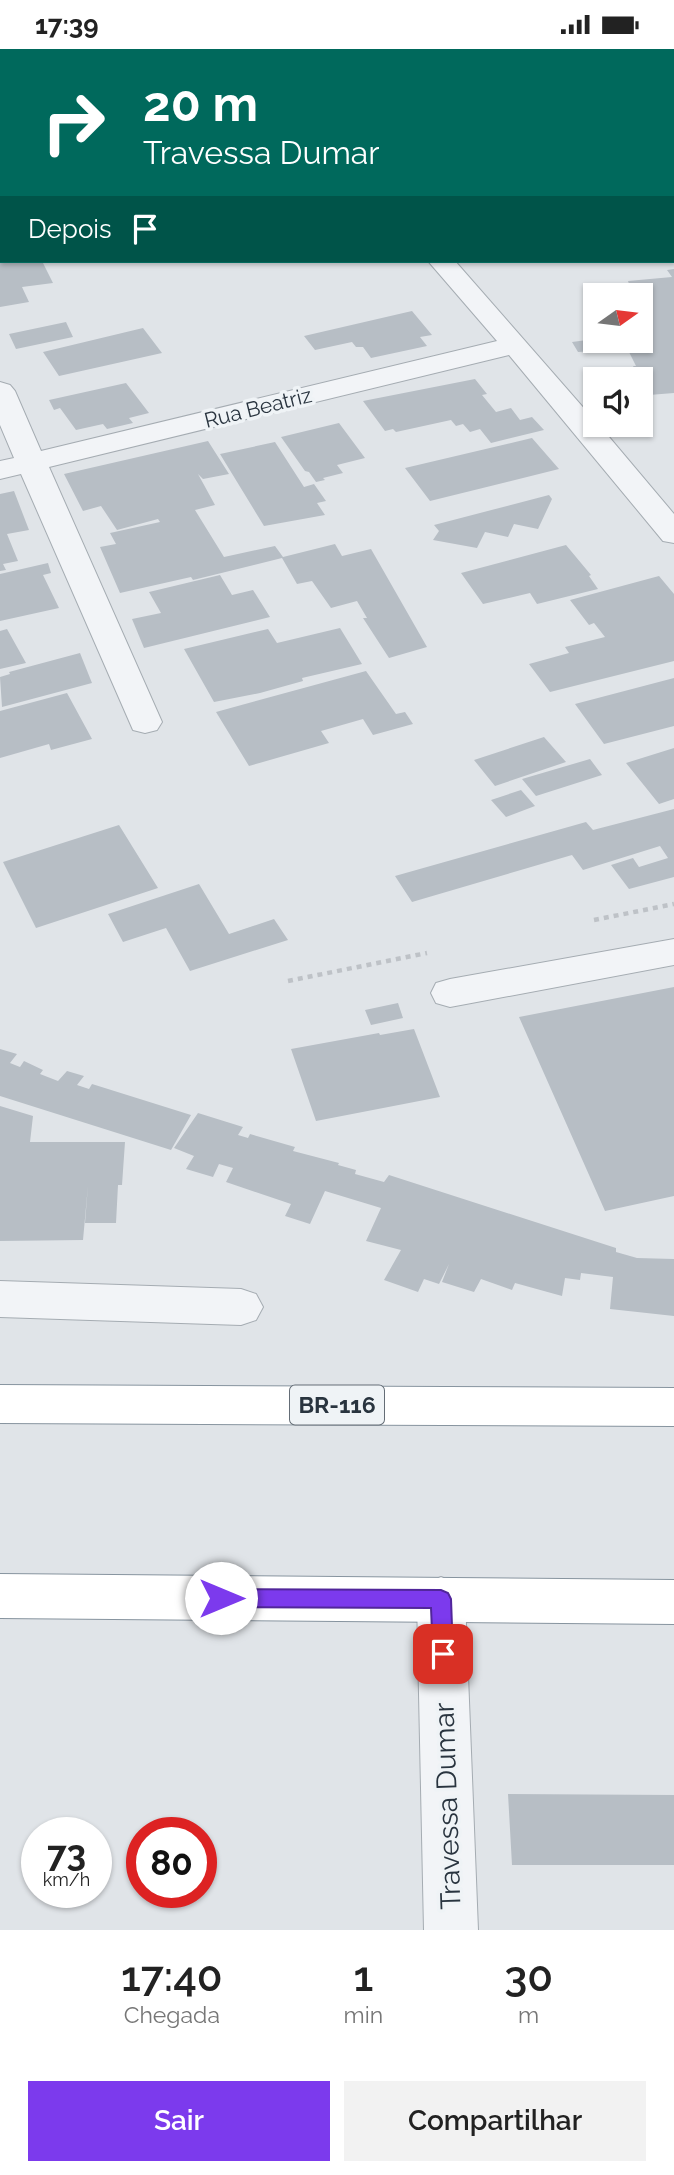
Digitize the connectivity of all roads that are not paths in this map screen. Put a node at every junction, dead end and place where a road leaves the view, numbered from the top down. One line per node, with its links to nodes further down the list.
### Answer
1 (443, 263): 2 (street)
2 (516, 345): 4 (street, Rua Beatriz); 5 (street)
3 (0, 391): 4 (street)
4 (15, 467): 7 (street)
5 (660, 498): 6 (street)
6 (674, 534)
7 (145, 722)
8 (674, 952): 9 (street)
9 (450, 993)
10 (0, 1299): 11 (street)
11 (241, 1307)
12 (0, 1404): 13 (highway, BR-116)
13 (674, 1407)
14 (0, 1596): 15 (highway)
15 (441, 1599): 16 (highway); 17 (street, Travessa Dumar)
16 (674, 1602)
17 (451, 1930)

